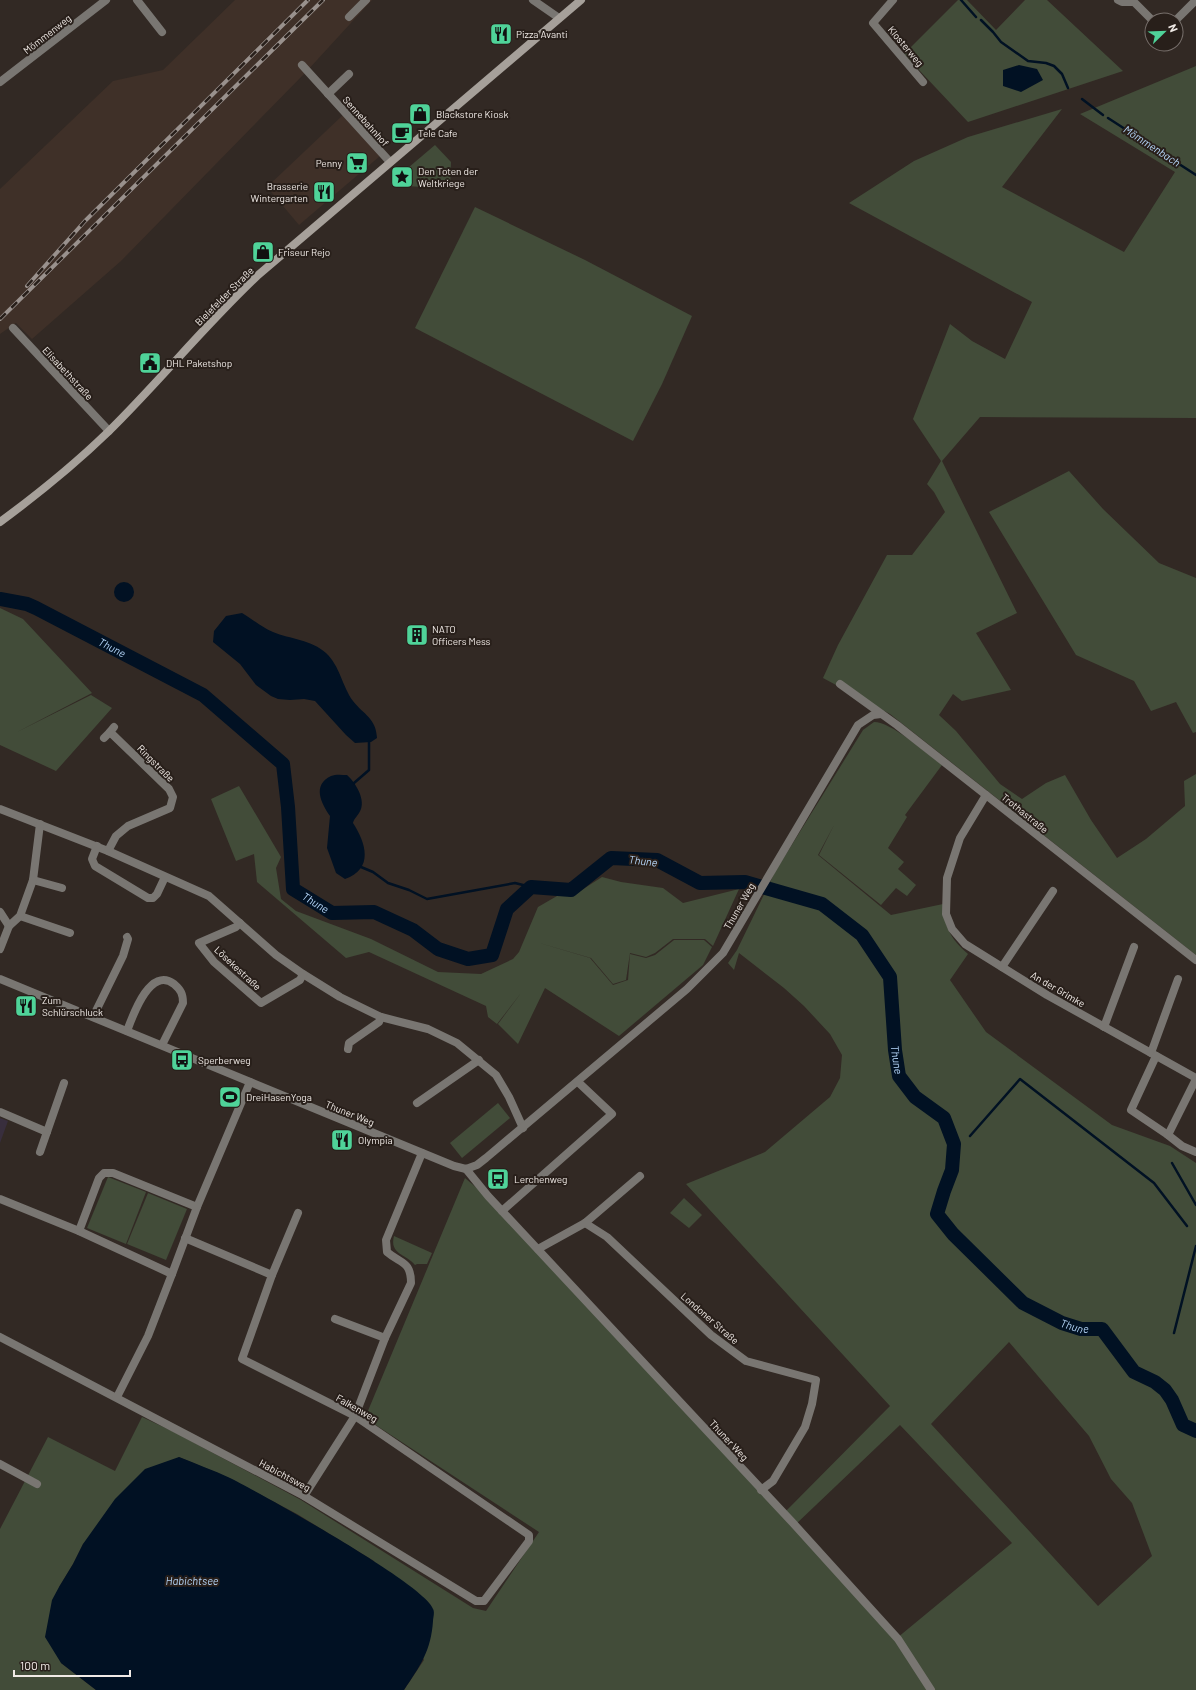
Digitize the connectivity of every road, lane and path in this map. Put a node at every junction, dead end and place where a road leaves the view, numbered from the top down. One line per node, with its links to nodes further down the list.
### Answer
1 (106, 0): 16 (street, Mömmenweg)
2 (137, 0): 13 (street)
3 (366, 0): 11 (street)
4 (533, 0): 12 (street)
5 (581, 0): 12 (main road, Bielefelder Straße)
6 (893, 0): 17 (street, Klosterweg)
7 (1118, 0): 9 (street)
8 (1196, 0): 10 (street)
9 (1144, 12)
10 (1184, 12)
11 (349, 17)
12 (559, 18): 19 (main road, Bielefelder Straße)
13 (162, 32)
14 (302, 65): 18 (street, Sennebahnhof)
15 (350, 74): 18 (street, Sennebahnhof)
16 (0, 82)
17 (923, 82)
18 (328, 94): 19 (street, Sennebahnhof)
19 (390, 162): 21 (main road, Bielefelder Straße)
20 (13, 328): 21 (street, Elisabethstraße)
21 (109, 432): 22 (main road, Bielefelder Straße)
22 (0, 522)
23 (840, 684): 24 (street, Trothastraße)
24 (881, 714): 26 (street, Trothastraße); 58 (street, Thuner Weg)
25 (104, 738): 30 (street, Ringstraße)
26 (986, 795): 43 (street, Trothastraße); 44 (street, An der Grimke)
27 (0, 809): 28 (street)
28 (40, 824): 29 (street); 32 (street)
29 (97, 846): 30 (street); 31 (street)
30 (108, 851): 31 (street)
31 (165, 878): 37 (street)
32 (33, 880): 33 (street); 36 (street)
33 (62, 888)
34 (1053, 892): 44 (street)
35 (0, 912): 38 (street)
36 (20, 916): 38 (street); 39 (street)
37 (240, 923): 45 (street); 45 (street, Lösekestraße)
38 (9, 926): 42 (street)
39 (70, 933)
40 (127, 937): 48 (street)
41 (1134, 947): 50 (street)
42 (0, 950)
43 (1196, 960)
44 (1002, 967): 50 (street, An der Grimke)
45 (303, 974): 49 (street)
46 (1178, 978): 54 (street)
47 (0, 979): 48 (street, Thuner Weg)
48 (93, 1017): 51 (street, Thuner Weg)
49 (381, 1017): 53 (street); 55 (street)
50 (1104, 1027): 54 (street, An der Grimke)
51 (127, 1031): 52 (street, Thuner Weg); 52 (street)
52 (162, 1045): 57 (street, Thuner Weg)
53 (348, 1049)
54 (1154, 1055): 56 (street, An der Grimke); 64 (street)
55 (479, 1060): 60 (street); 62 (street)
56 (1196, 1078): 64 (street, An der Grimke)
57 (250, 1082): 67 (street, Thuner Weg); 71 (street)
58 (578, 1082): 62 (street, Thuner Weg); 72 (street)
59 (64, 1083): 63 (street)
60 (417, 1104)
61 (0, 1112): 63 (street)
62 (524, 1128): 68 (street, Thuner Weg)
63 (47, 1132): 65 (street)
64 (1168, 1134): 66 (street)
65 (40, 1152)
66 (1196, 1152)
67 (422, 1153): 68 (street, Thuner Weg); 82 (street)
68 (466, 1169): 72 (street, Thuner Weg)
69 (640, 1176): 74 (street)
70 (0, 1199): 75 (street)
71 (198, 1207): 75 (street); 76 (street)
72 (502, 1211): 77 (street, Thuner Weg)
73 (298, 1214): 79 (street, Falkenweg)
74 (586, 1222): 77 (street); 87 (street, Londoner Straße)
75 (78, 1231): 78 (street)
76 (185, 1238): 78 (street); 79 (street)
77 (538, 1249): 87 (street, Thuner Weg)
78 (172, 1274): 83 (street)
79 (272, 1275): 84 (street, Falkenweg)
80 (335, 1319): 82 (street)
81 (0, 1337): 83 (street, Habichtsweg)
82 (385, 1338): 84 (street)
83 (117, 1398): 88 (street, Habichtsweg)
84 (355, 1416): 88 (street); 89 (street, Falkenweg)
85 (0, 1464): 86 (street)
86 (37, 1484)
87 (761, 1490): 90 (street, Thuner Weg)
88 (304, 1496): 89 (street, Habichtsweg)
89 (529, 1535)
90 (930, 1690)

